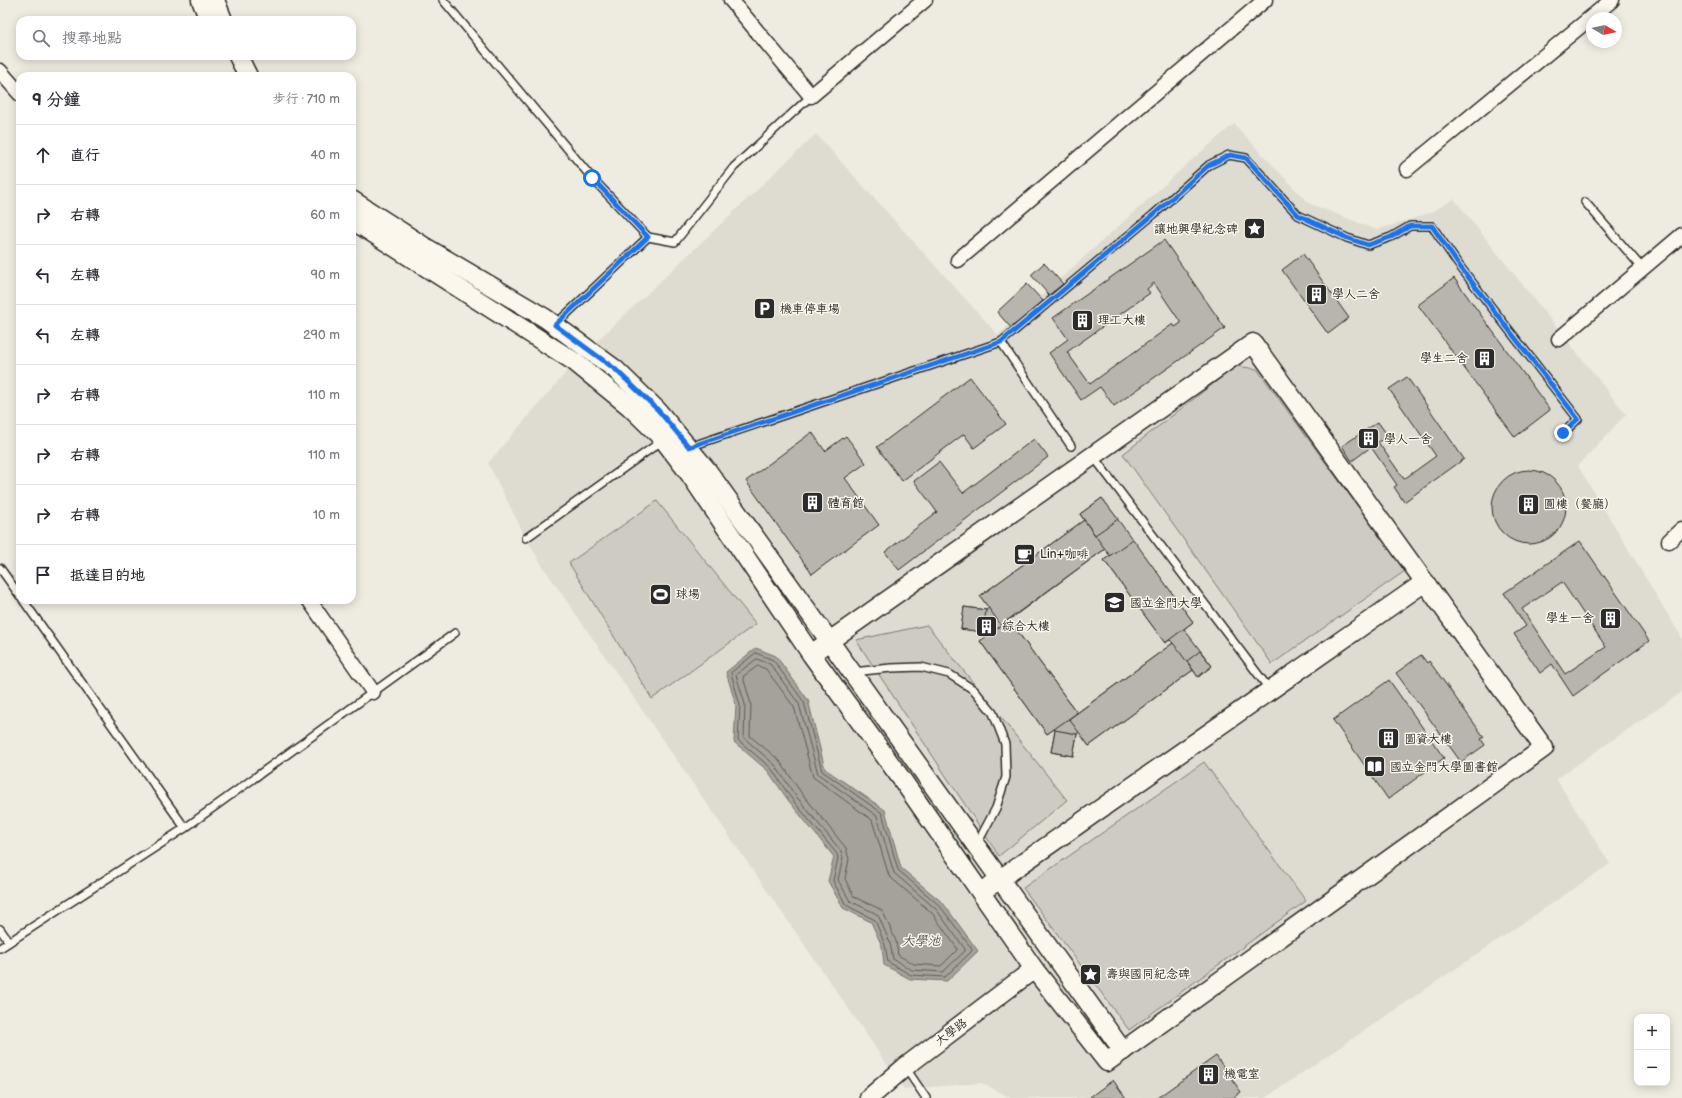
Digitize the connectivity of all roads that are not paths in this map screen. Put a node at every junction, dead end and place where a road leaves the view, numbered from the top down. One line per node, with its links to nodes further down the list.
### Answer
1 (201, 0): 8 (street)
2 (215, 0): 9 (street)
3 (443, 0): 22 (lane)
4 (731, 0): 16 (street)
5 (925, 0): 16 (street)
6 (1612, 0): 17 (street)
7 (1262, 1): 23 (street)
8 (207, 16)
9 (221, 16)
10 (227, 60): 13 (street)
11 (240, 60): 14 (street)
12 (0, 70): 15 (street)
13 (232, 72)
14 (246, 72)
15 (16, 89)
16 (812, 96): 22 (lane)
17 (1407, 169)
18 (1585, 202): 24 (lane)
19 (356, 203): 25 (street)
20 (356, 223): 29 (street)
21 (1682, 235): 24 (street)
22 (648, 237): 25 (lane)
23 (958, 260)
24 (1643, 269): 26 (street)
25 (555, 325): 31 (street)
26 (1559, 339)
27 (1001, 342): 28 (lane); 30 (lane); 31 (lane)
28 (1563, 433)
29 (663, 439): 34 (lane); 43 (street)
30 (1071, 446)
31 (689, 447): 42 (street)
32 (1093, 456): 37 (street); 42 (street); 45 (lane)
33 (1682, 529): 35 (street)
34 (526, 538)
35 (1669, 541)
36 (0, 568): 38 (lane)
37 (1425, 582): 45 (street); 55 (street)
38 (16, 590)
39 (26, 604): 47 (lane)
40 (312, 604): 46 (street)
41 (455, 633): 46 (lane)
42 (830, 641): 43 (street); 44 (street)
43 (811, 654): 50 (street)
44 (852, 672): 48 (street); 48 (lane)
45 (1270, 690): 49 (street)
46 (373, 692): 47 (lane)
47 (185, 828): 52 (lane)
48 (976, 846): 49 (street)
49 (999, 879): 50 (street); 55 (street)
50 (981, 892): 54 (street)
51 (0, 929): 52 (lane)
52 (9, 942): 53 (lane)
53 (0, 948)
54 (1034, 969): 55 (street); 56 (street, 大學路)
55 (1123, 1051)
56 (905, 1067): 57 (street, 大學路); 58 (lane)
57 (869, 1098)
58 (926, 1098)

